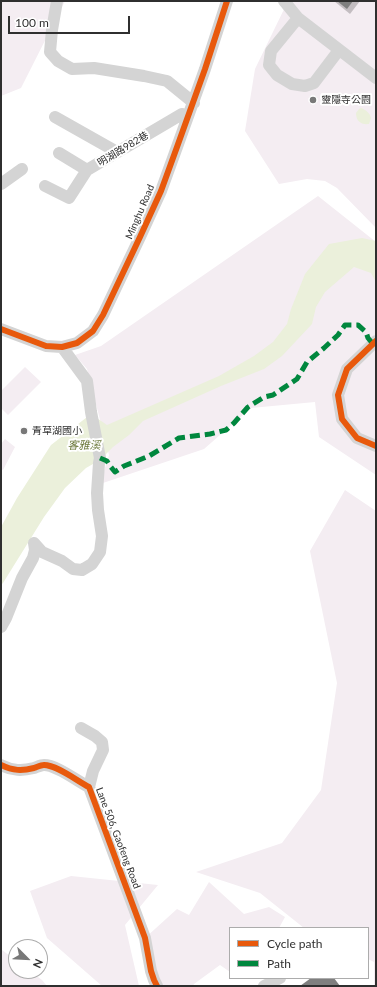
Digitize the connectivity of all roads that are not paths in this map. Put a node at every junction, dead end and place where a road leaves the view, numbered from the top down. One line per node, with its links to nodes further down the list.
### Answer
1 (57, 1): 7 (street)
2 (227, 1): 7 (street, Minghu Road)
3 (284, 1): 4 (street)
4 (298, 18): 5 (street); 5 (street)
5 (339, 50): 6 (street)
6 (376, 78)
7 (194, 103): 8 (street, Minghu Road)
8 (188, 116): 10 (street, 明湖路982巷); 18 (street, Minghu Road)
9 (55, 117): 10 (street)
10 (117, 152): 13 (street, 明湖路982巷)
11 (59, 153): 13 (street)
12 (22, 169): 14 (street)
13 (88, 170): 15 (street, 明湖路982巷)
14 (1, 184)
15 (45, 186)
16 (1, 328): 18 (street)
17 (376, 342): 19 (street)
18 (62, 348): 20 (street)
19 (376, 446)
20 (1, 626)
21 (82, 728): 23 (street)
22 (1, 765): 23 (street, Lane 506, Gaofeng Road)
23 (89, 787): 25 (street, Lane 506, Gaofeng Road)
24 (278, 979): 26 (street)
25 (157, 986)
26 (264, 986)

